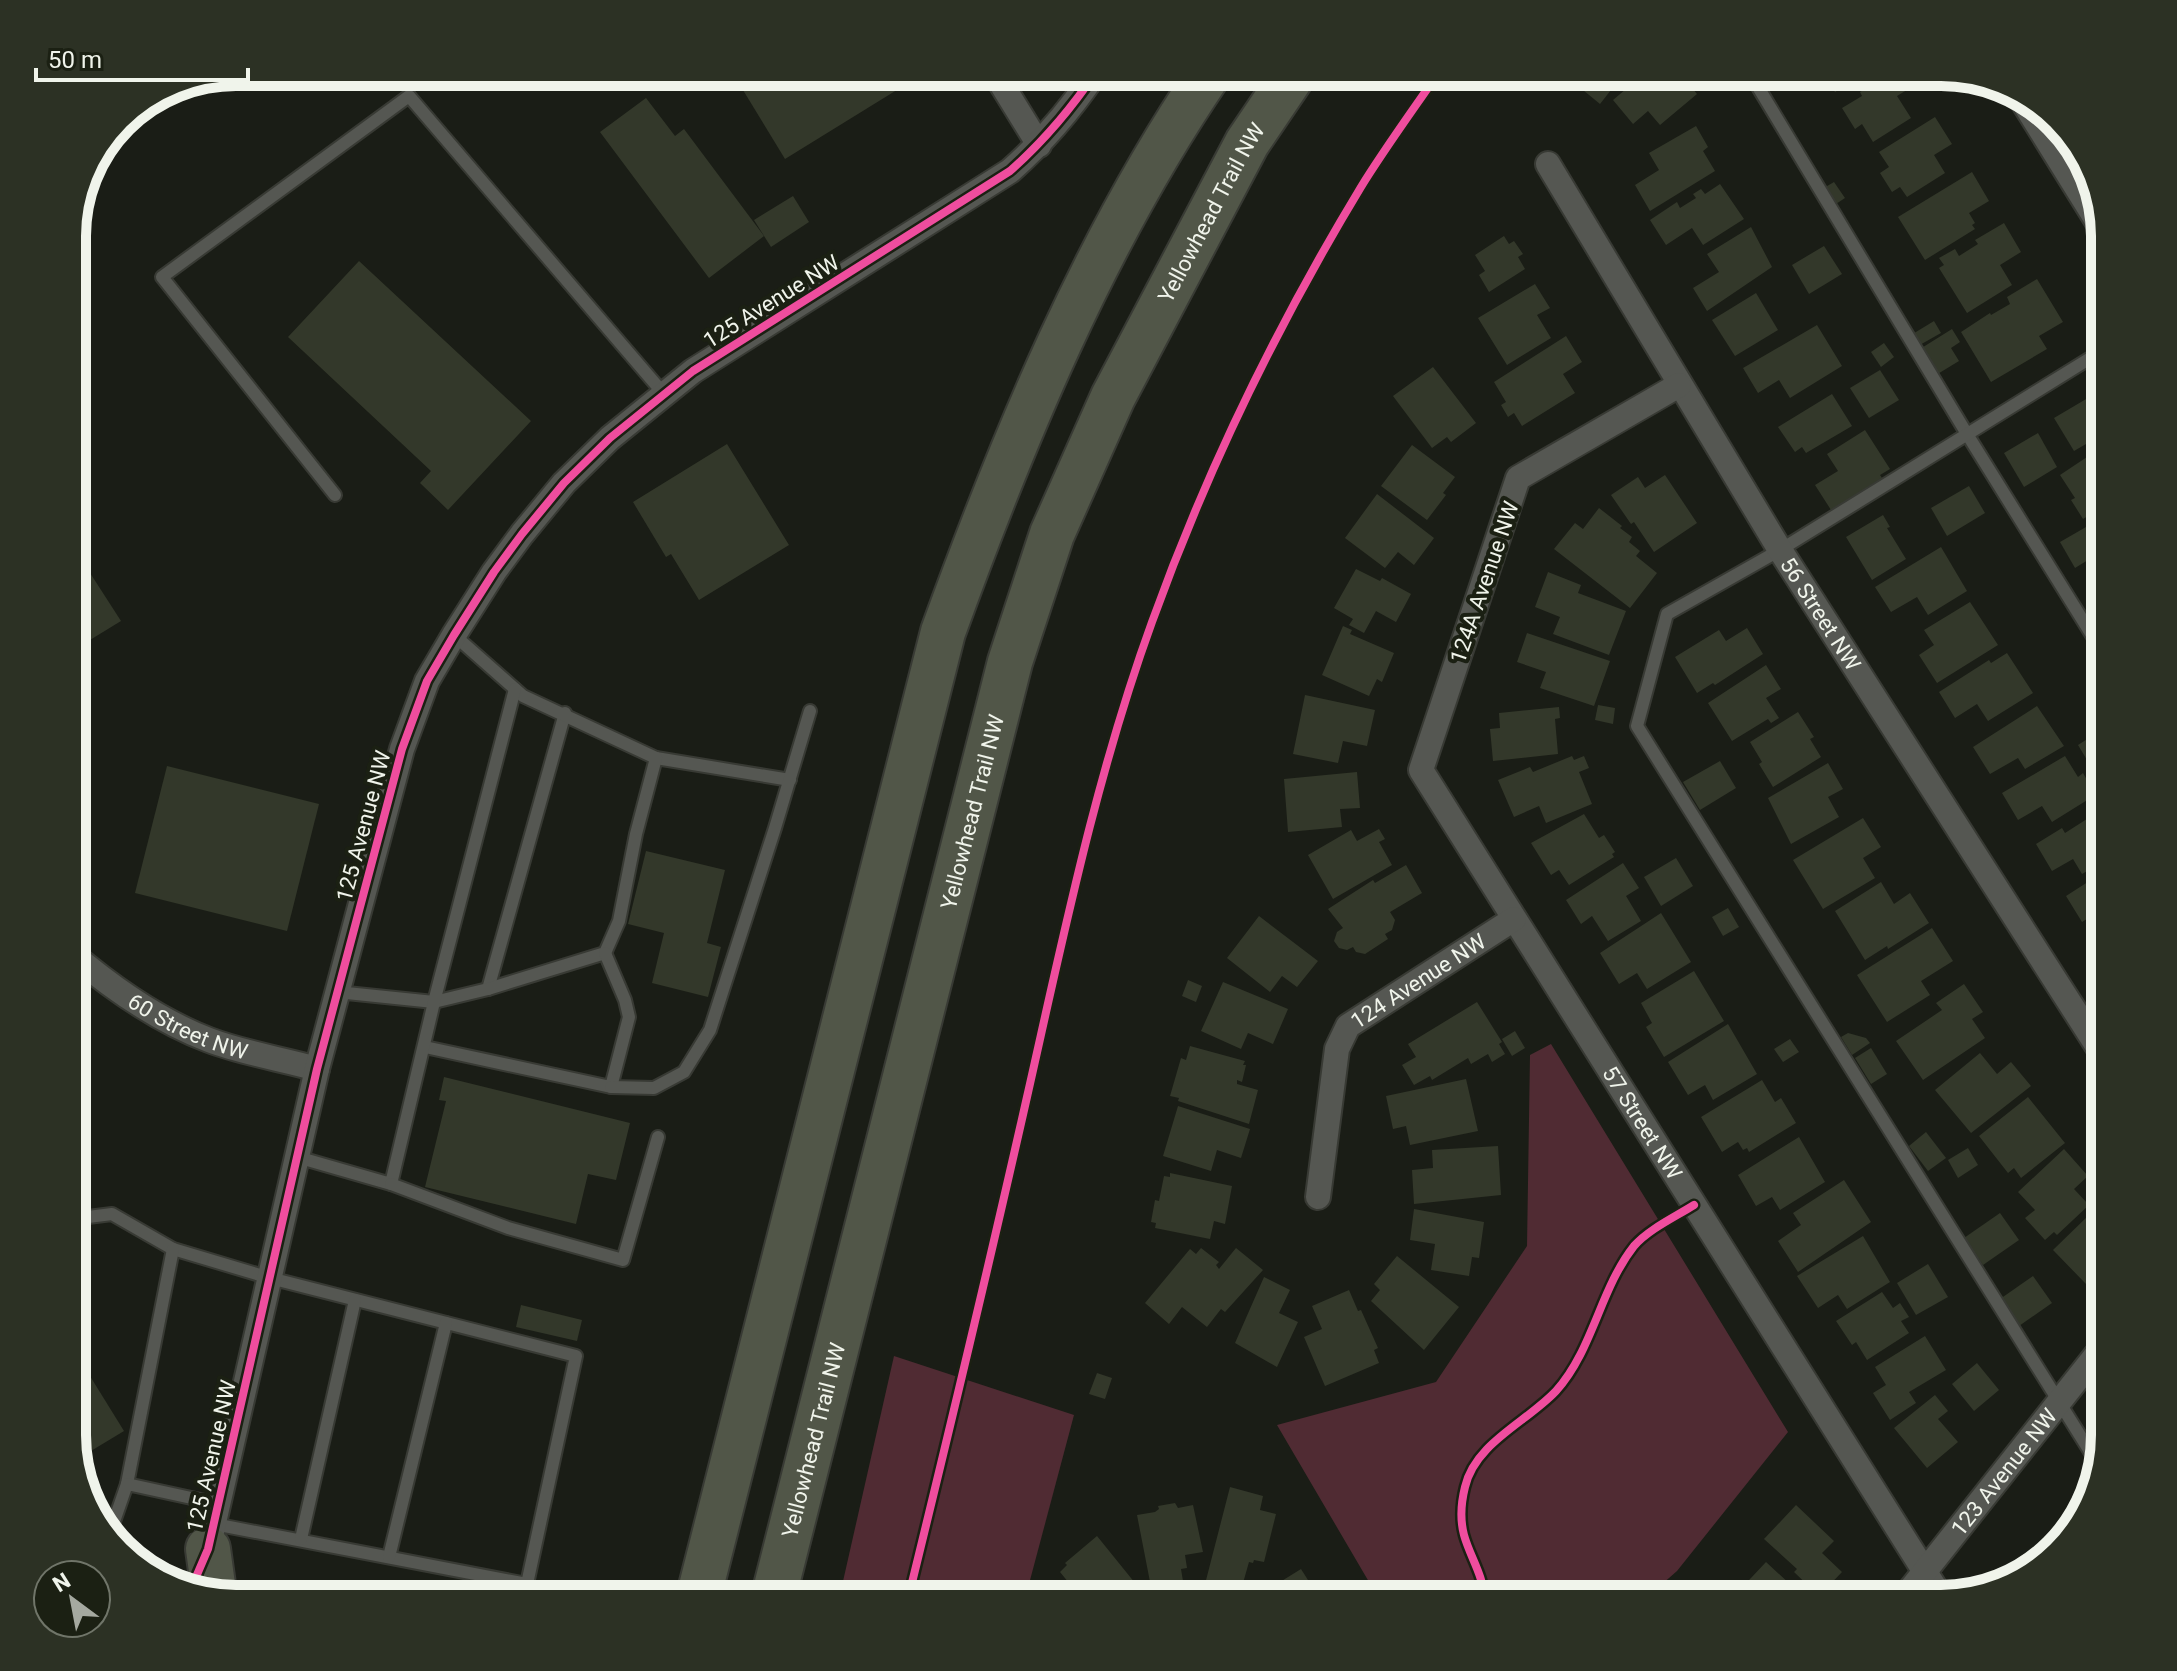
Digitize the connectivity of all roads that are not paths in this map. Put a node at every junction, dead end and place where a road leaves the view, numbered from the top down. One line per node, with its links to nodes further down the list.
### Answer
1 (1003, 86): 7 (street)
2 (1086, 86): 7 (street, 125 Avenue NW)
3 (1200, 86): 46 (highway)
4 (1286, 86): 56 (highway, Yellowhead Trail NW)
5 (1757, 86): 13 (lane)
6 (2033, 118): 9 (street)
7 (1039, 145): 12 (street, 125 Avenue NW)
8 (1548, 164): 11 (street, 56 Street NW)
9 (2088, 206)
10 (2091, 358): 13 (lane)
11 (1679, 385): 15 (street, 56 Street NW); 22 (street, 124A Avenue NW)
12 (664, 394): 14 (lane); 17 (street, 125 Avenue NW)
13 (1967, 434): 15 (lane); 16 (lane)
14 (335, 495)
15 (1780, 550): 30 (street, 56 Street NW); 44 (lane)
16 (2091, 633)
17 (454, 635): 18 (lane); 28 (street, 125 Avenue NW)
18 (515, 689): 20 (lane); 29 (lane)
19 (810, 711): 23 (lane)
20 (565, 713): 21 (lane); 27 (lane)
21 (656, 758): 23 (lane); 25 (lane)
22 (1421, 770): 24 (street, 57 Street NW)
23 (790, 780): 33 (lane)
24 (1514, 919): 37 (street, 124 Avenue NW); 52 (street, 57 Street NW)
25 (605, 953): 27 (lane); 33 (lane)
26 (86, 965): 32 (street, 60 Street NW)
27 (488, 989): 29 (lane)
28 (337, 992): 29 (lane); 32 (street, 125 Avenue NW)
29 (434, 1002): 31 (lane)
30 (2091, 1036)
31 (425, 1047): 33 (lane); 36 (lane)
32 (317, 1069): 35 (street, 125 Avenue NW)
33 (611, 1087)
34 (658, 1137): 36 (lane)
35 (297, 1157): 36 (lane); 40 (street, 125 Avenue NW)
36 (391, 1184)
37 (1318, 1197)
38 (86, 1217): 39 (lane)
39 (173, 1249): 40 (lane); 47 (lane)
40 (270, 1278): 41 (lane); 49 (street, 125 Avenue NW)
41 (355, 1300): 42 (lane); 50 (lane)
42 (446, 1323): 51 (lane); 51 (lane)
43 (2091, 1361): 44 (street, 123 Avenue NW)
44 (2059, 1401): 45 (lane); 52 (street, 123 Avenue NW)
45 (2090, 1452)
46 (729, 1470): 54 (highway); 55 (highway)
47 (127, 1484): 48 (lane); 49 (lane)
48 (114, 1522)
49 (214, 1526): 50 (lane); 53 (highway)
50 (301, 1539): 51 (lane)
51 (389, 1557)
52 (1925, 1571): 57 (street, 123 Avenue NW); 58 (street, 57 Street NW)
53 (214, 1584)
54 (675, 1585)
55 (701, 1585)
56 (777, 1585)
57 (1914, 1585)
58 (1934, 1585)

